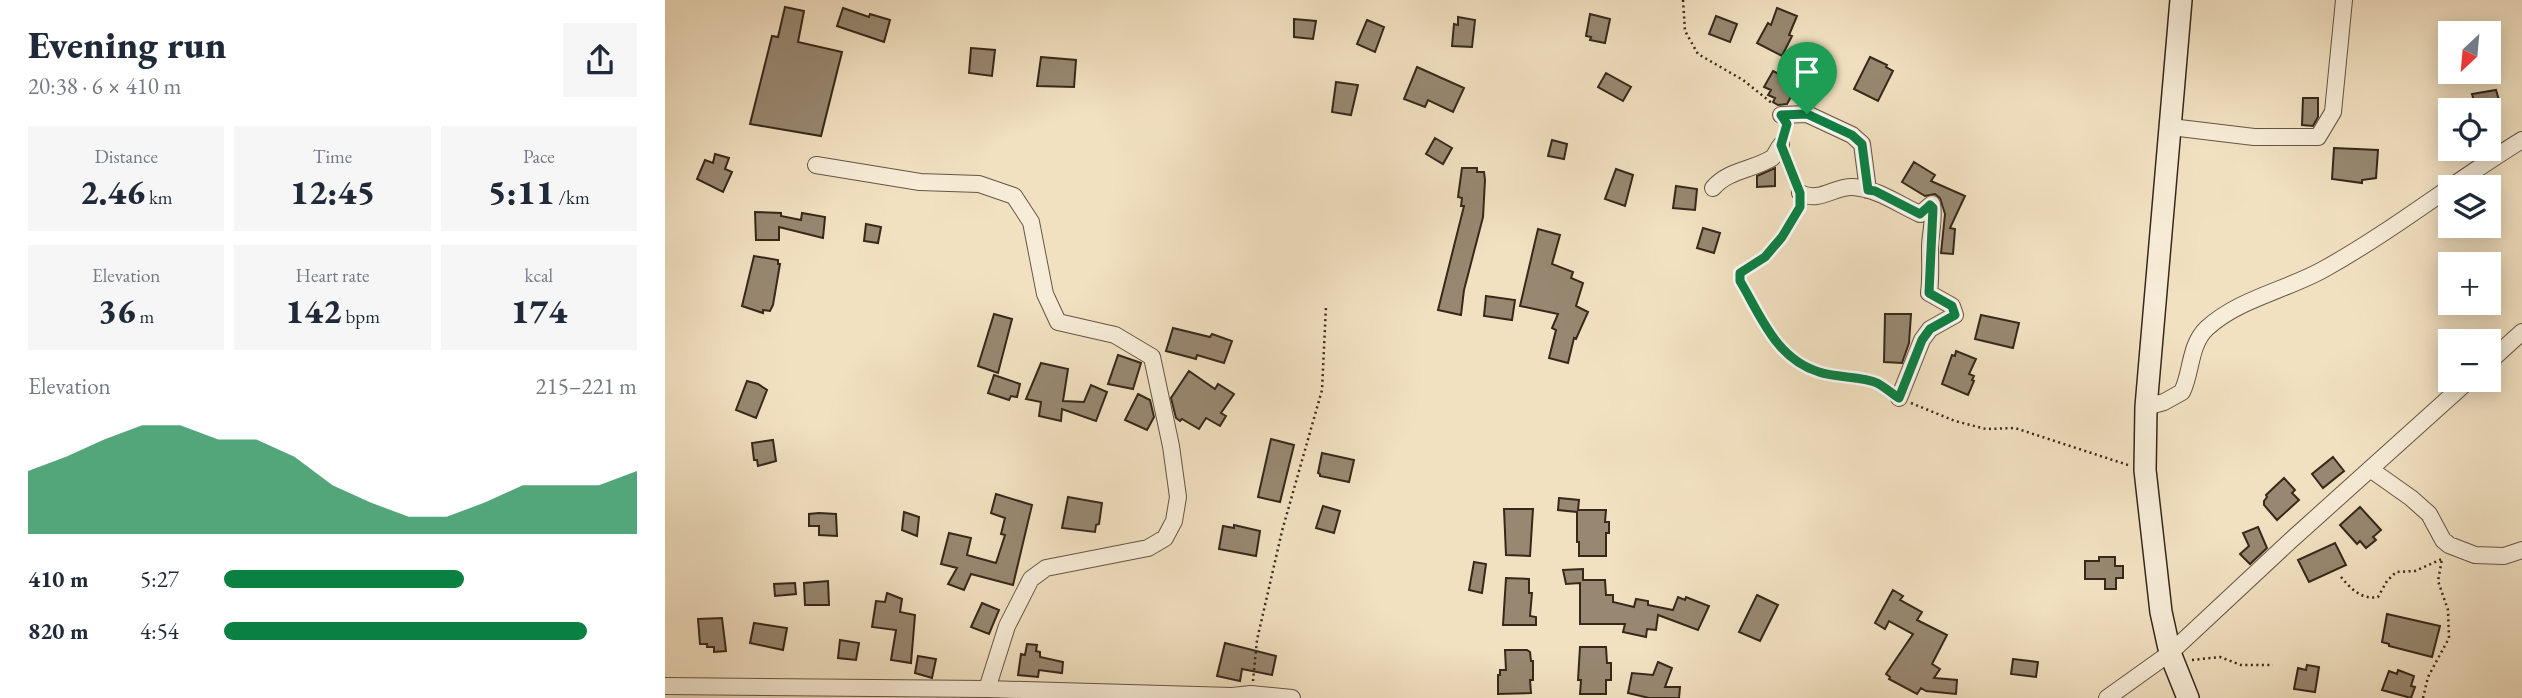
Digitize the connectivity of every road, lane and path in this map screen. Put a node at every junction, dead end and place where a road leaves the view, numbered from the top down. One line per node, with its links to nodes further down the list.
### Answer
1 (1683, 0): 4 (path)
2 (2181, 0): 5 (street)
3 (2344, 0): 5 (street)
4 (1781, 115): 10 (street)
5 (2171, 127): 17 (street)
6 (2522, 140): 17 (street)
7 (1781, 145): 9 (street); 11 (path)
8 (816, 165): 26 (street)
9 (1713, 188)
10 (1868, 190): 11 (street); 16 (street)
11 (1800, 193): 16 (path)
12 (1327, 306): 27 (path)
13 (2522, 332): 14 (street)
14 (2501, 351)
15 (2456, 392): 19 (street)
16 (1899, 398): 18 (path)
17 (2146, 407): 18 (street)
18 (2145, 470): 23 (street)
19 (2370, 470): 21 (street); 23 (street)
20 (2522, 550): 21 (street)
21 (2445, 552): 22 (path); 31 (path)
22 (2340, 578)
23 (2173, 660): 24 (path); 29 (street); 30 (street)
24 (2273, 665)
25 (665, 686): 26 (street)
26 (987, 689): 27 (street)
27 (1251, 694): 28 (street)
28 (1292, 698)
29 (2107, 698)
30 (2188, 698)
31 (2423, 698)

